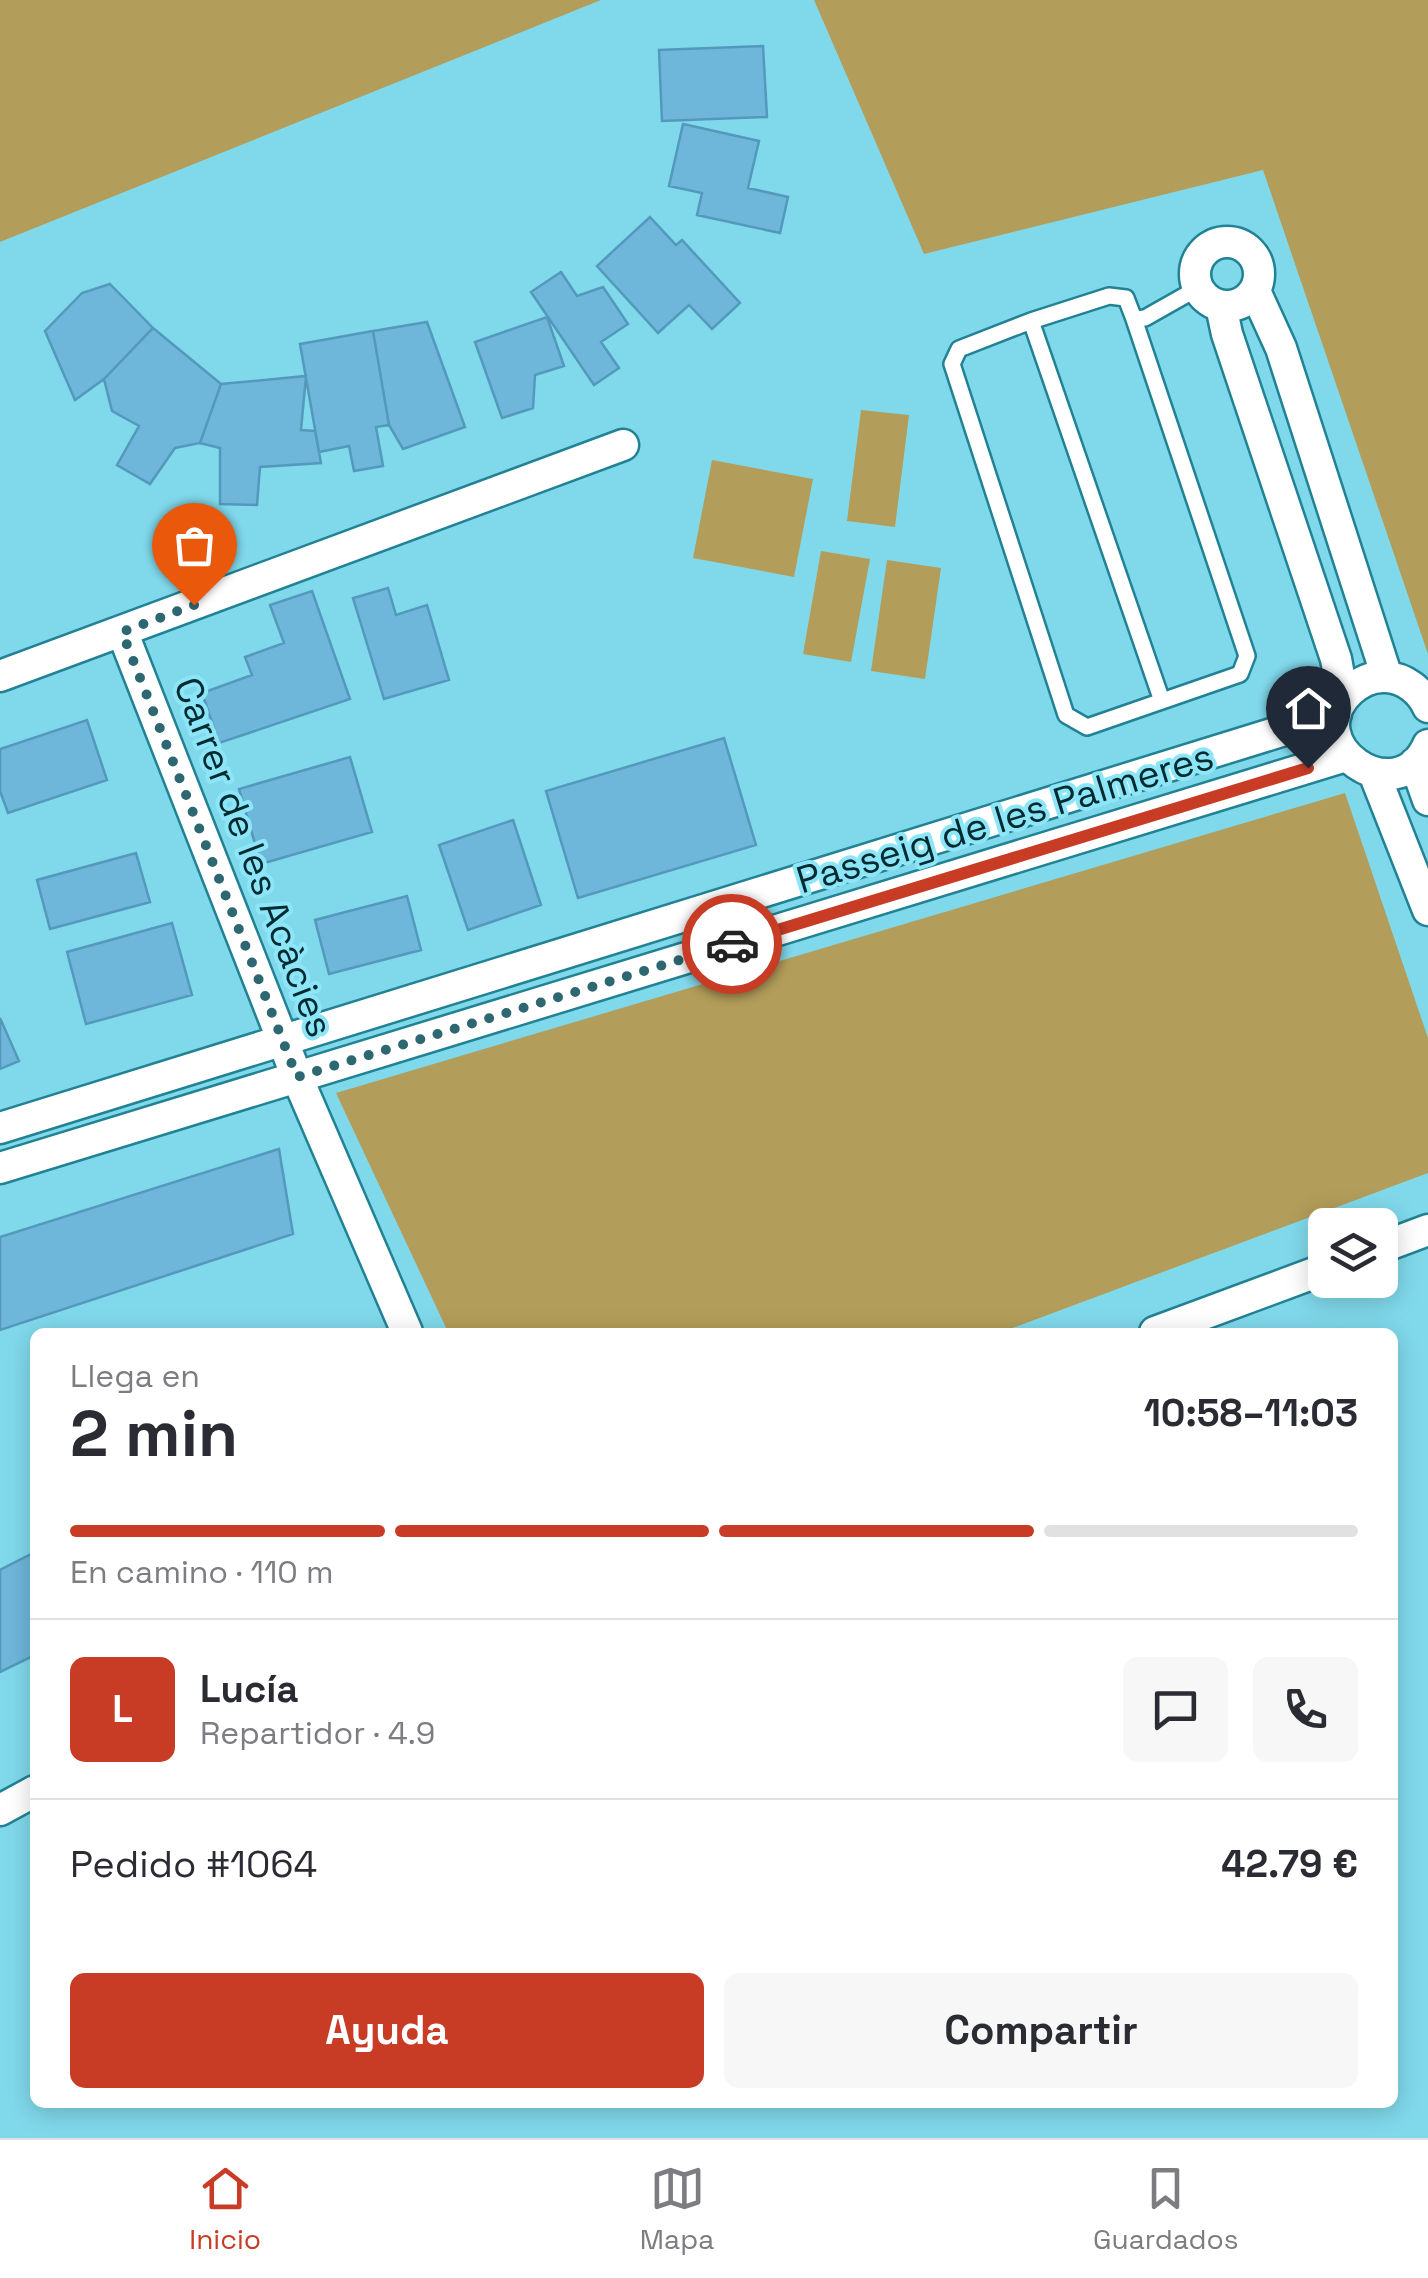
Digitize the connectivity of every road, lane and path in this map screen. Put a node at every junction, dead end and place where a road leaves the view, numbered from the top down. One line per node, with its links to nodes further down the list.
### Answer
1 (1255, 291): 2 (street); 2 (street); 8 (street)
2 (1209, 297): 3 (lane); 10 (street)
3 (1134, 319): 4 (lane); 9 (lane)
4 (1030, 322): 9 (lane); 9 (lane)
5 (624, 445): 6 (street)
6 (122, 632): 7 (street); 17 (street, Carrer de les Acàcies)
7 (0, 676)
8 (1387, 677): 10 (street, Passeig de les Palmeres); 11 (street)
9 (1162, 701)
10 (1340, 706): 13 (street); 17 (street, Passeig de les Palmeres)
11 (1428, 707)
12 (1421, 754): 14 (street); 15 (street)
13 (1346, 756): 14 (street); 18 (street, Passeig de les Palmeres)
14 (1374, 773): 16 (street)
15 (1428, 800)
16 (1428, 910)
17 (284, 1041): 18 (street, Carrer de les Acàcies); 19 (street, Passeig de les Palmeres)
18 (297, 1077): 20 (street, Passeig de les Palmeres); 24 (street, Carrer de les Acàcies)
19 (0, 1128)
20 (0, 1168)
21 (1428, 1230): 22 (street)
22 (1398, 1241)
23 (1308, 1275): 25 (street)
24 (405, 1328)
25 (1166, 1328)
26 (30, 1793): 27 (street)
27 (0, 1810)

